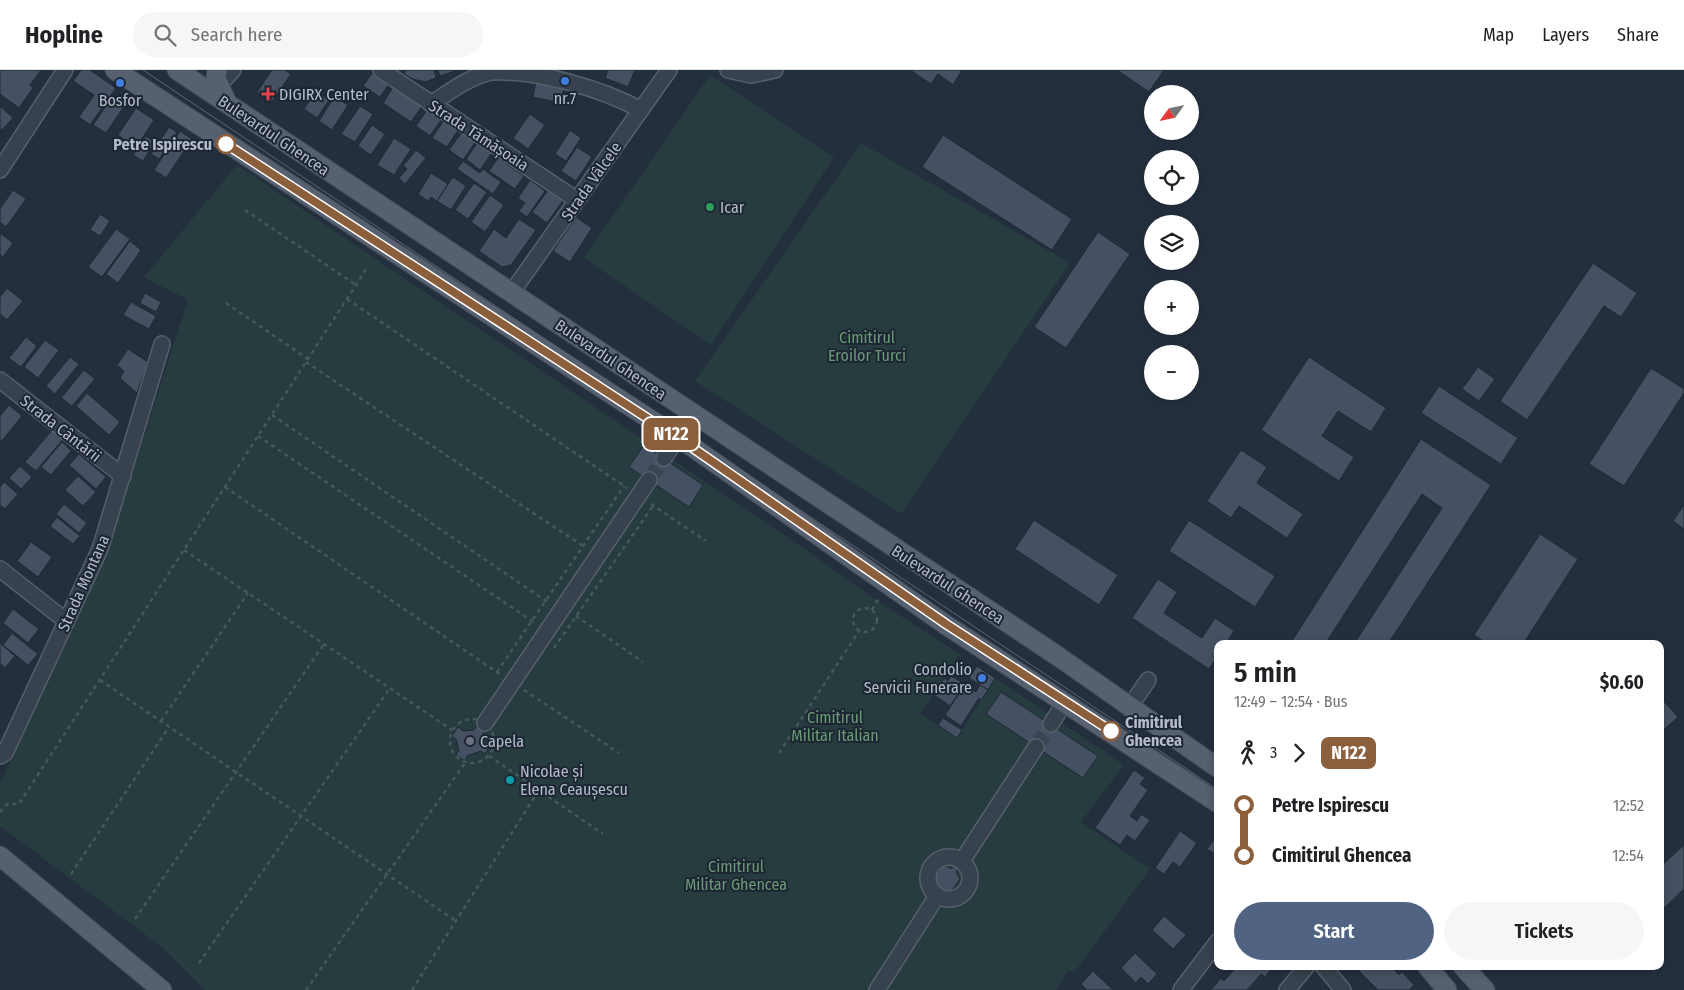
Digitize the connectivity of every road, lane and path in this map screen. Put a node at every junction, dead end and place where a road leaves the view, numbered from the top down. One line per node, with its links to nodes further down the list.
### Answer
1 (64, 70): 13 (street)
2 (115, 70): 27 (main road, Bulevardul Ghencea)
3 (177, 70): 10 (main road, Bulevardul Ghencea)
4 (232, 70): 9 (street)
5 (381, 70): 11 (street, Strada Tămășoaia)
6 (669, 70): 12 (street, Strada Vâlcele)
7 (728, 70): 8 (street)
8 (775, 70)
9 (218, 77): 10 (main road)
10 (228, 104): 18 (main road, Bulevardul Ghencea)
11 (431, 104): 12 (street); 14 (street, Strada Tămășoaia)
12 (641, 110): 14 (street, Strada Vâlcele)
13 (0, 170)
14 (577, 200): 18 (street, Strada Vâlcele)
15 (244, 210): 17 (path)
16 (367, 268): 17 (path)
17 (356, 285): 19 (path)
18 (512, 292): 24 (main road, Bulevardul Ghencea)
19 (347, 299): 22 (path); 31 (path)
20 (226, 303): 22 (path)
21 (162, 344): 29 (street, Strada Montana)
22 (307, 360): 25 (path); 36 (path)
23 (0, 380): 29 (street, Strada Cântării)
24 (693, 414): 27 (main road); 54 (main road, Bulevardul Ghencea)
25 (272, 415): 26 (path); 42 (path)
26 (258, 436): 32 (path); 47 (path)
27 (678, 439): 28 (street); 59 (main road, Bulevardul Ghencea)
28 (664, 458)
29 (122, 476): 46 (street, Strada Montana)
30 (649, 480): 33 (street)
31 (624, 486): 33 (path); 36 (path)
32 (225, 487): 37 (path); 53 (path)
33 (638, 496): 34 (path); 38 (street)
34 (653, 506): 35 (path); 45 (path)
35 (706, 541)
36 (583, 546): 38 (path); 42 (path)
37 (184, 550): 40 (path); 55 (path)
38 (598, 556): 43 (street)
39 (0, 569): 46 (street)
40 (248, 594): 50 (path); 61 (path)
41 (881, 596): 44 (path)
42 (546, 601): 43 (path); 47 (path)
43 (561, 609): 45 (path); 48 (street)
44 (872, 610): 49 (path); 49 (path)
45 (576, 617): 51 (path); 52 (path)
46 (66, 621): 69 (street, Strada Montana)
47 (532, 621): 48 (path); 53 (path)
48 (547, 631): 57 (street)
49 (859, 631): 68 (path)
50 (324, 644): 58 (path); 73 (path)
51 (554, 650)
52 (643, 662)
53 (497, 672): 57 (path)
54 (1083, 676): 59 (main road); 60 (main road, Bulevardul Ghencea)
55 (100, 680): 61 (path); 76 (path)
56 (1148, 680): 60 (street)
57 (512, 682): 62 (street); 67 (path)
58 (390, 688): 65 (path); 77 (path)
59 (1065, 702): 63 (street); 75 (main road, Bulevardul Ghencea)
60 (1129, 708): 72 (main road, Bulevardul Ghencea)
61 (161, 721): 64 (path)
62 (485, 723): 65 (path); 70 (path)
63 (1051, 724)
64 (169, 727): 73 (path); 81 (path)
65 (452, 730): 71 (path)
66 (1036, 747): 80 (street)
67 (619, 753)
68 (779, 753)
69 (0, 756)
70 (489, 756): 71 (path); 74 (path)
71 (465, 763): 82 (path)
72 (1214, 765)
73 (236, 772): 77 (path); 84 (path)
74 (539, 790): 78 (path); 85 (path)
75 (1214, 800)
76 (0, 812)
77 (301, 816): 82 (path); 87 (path)
78 (603, 834)
79 (0, 856): 92 (main road)
80 (962, 861): 83 (street); 83 (street)
81 (71, 874)
82 (387, 874): 85 (path); 93 (path)
83 (937, 896): 95 (street)
84 (134, 919)
85 (456, 921): 94 (path)
86 (1214, 946): 96 (street)
87 (199, 963)
88 (1304, 970): 97 (street)
89 (1326, 970): 98 (street)
90 (1430, 970): 99 (main road)
91 (1467, 970): 100 (main road)
92 (162, 990)
93 (306, 990)
94 (412, 990)
95 (878, 990)
96 (1181, 990)
97 (1287, 990)
98 (1342, 990)
99 (1447, 990)
100 (1485, 990)

